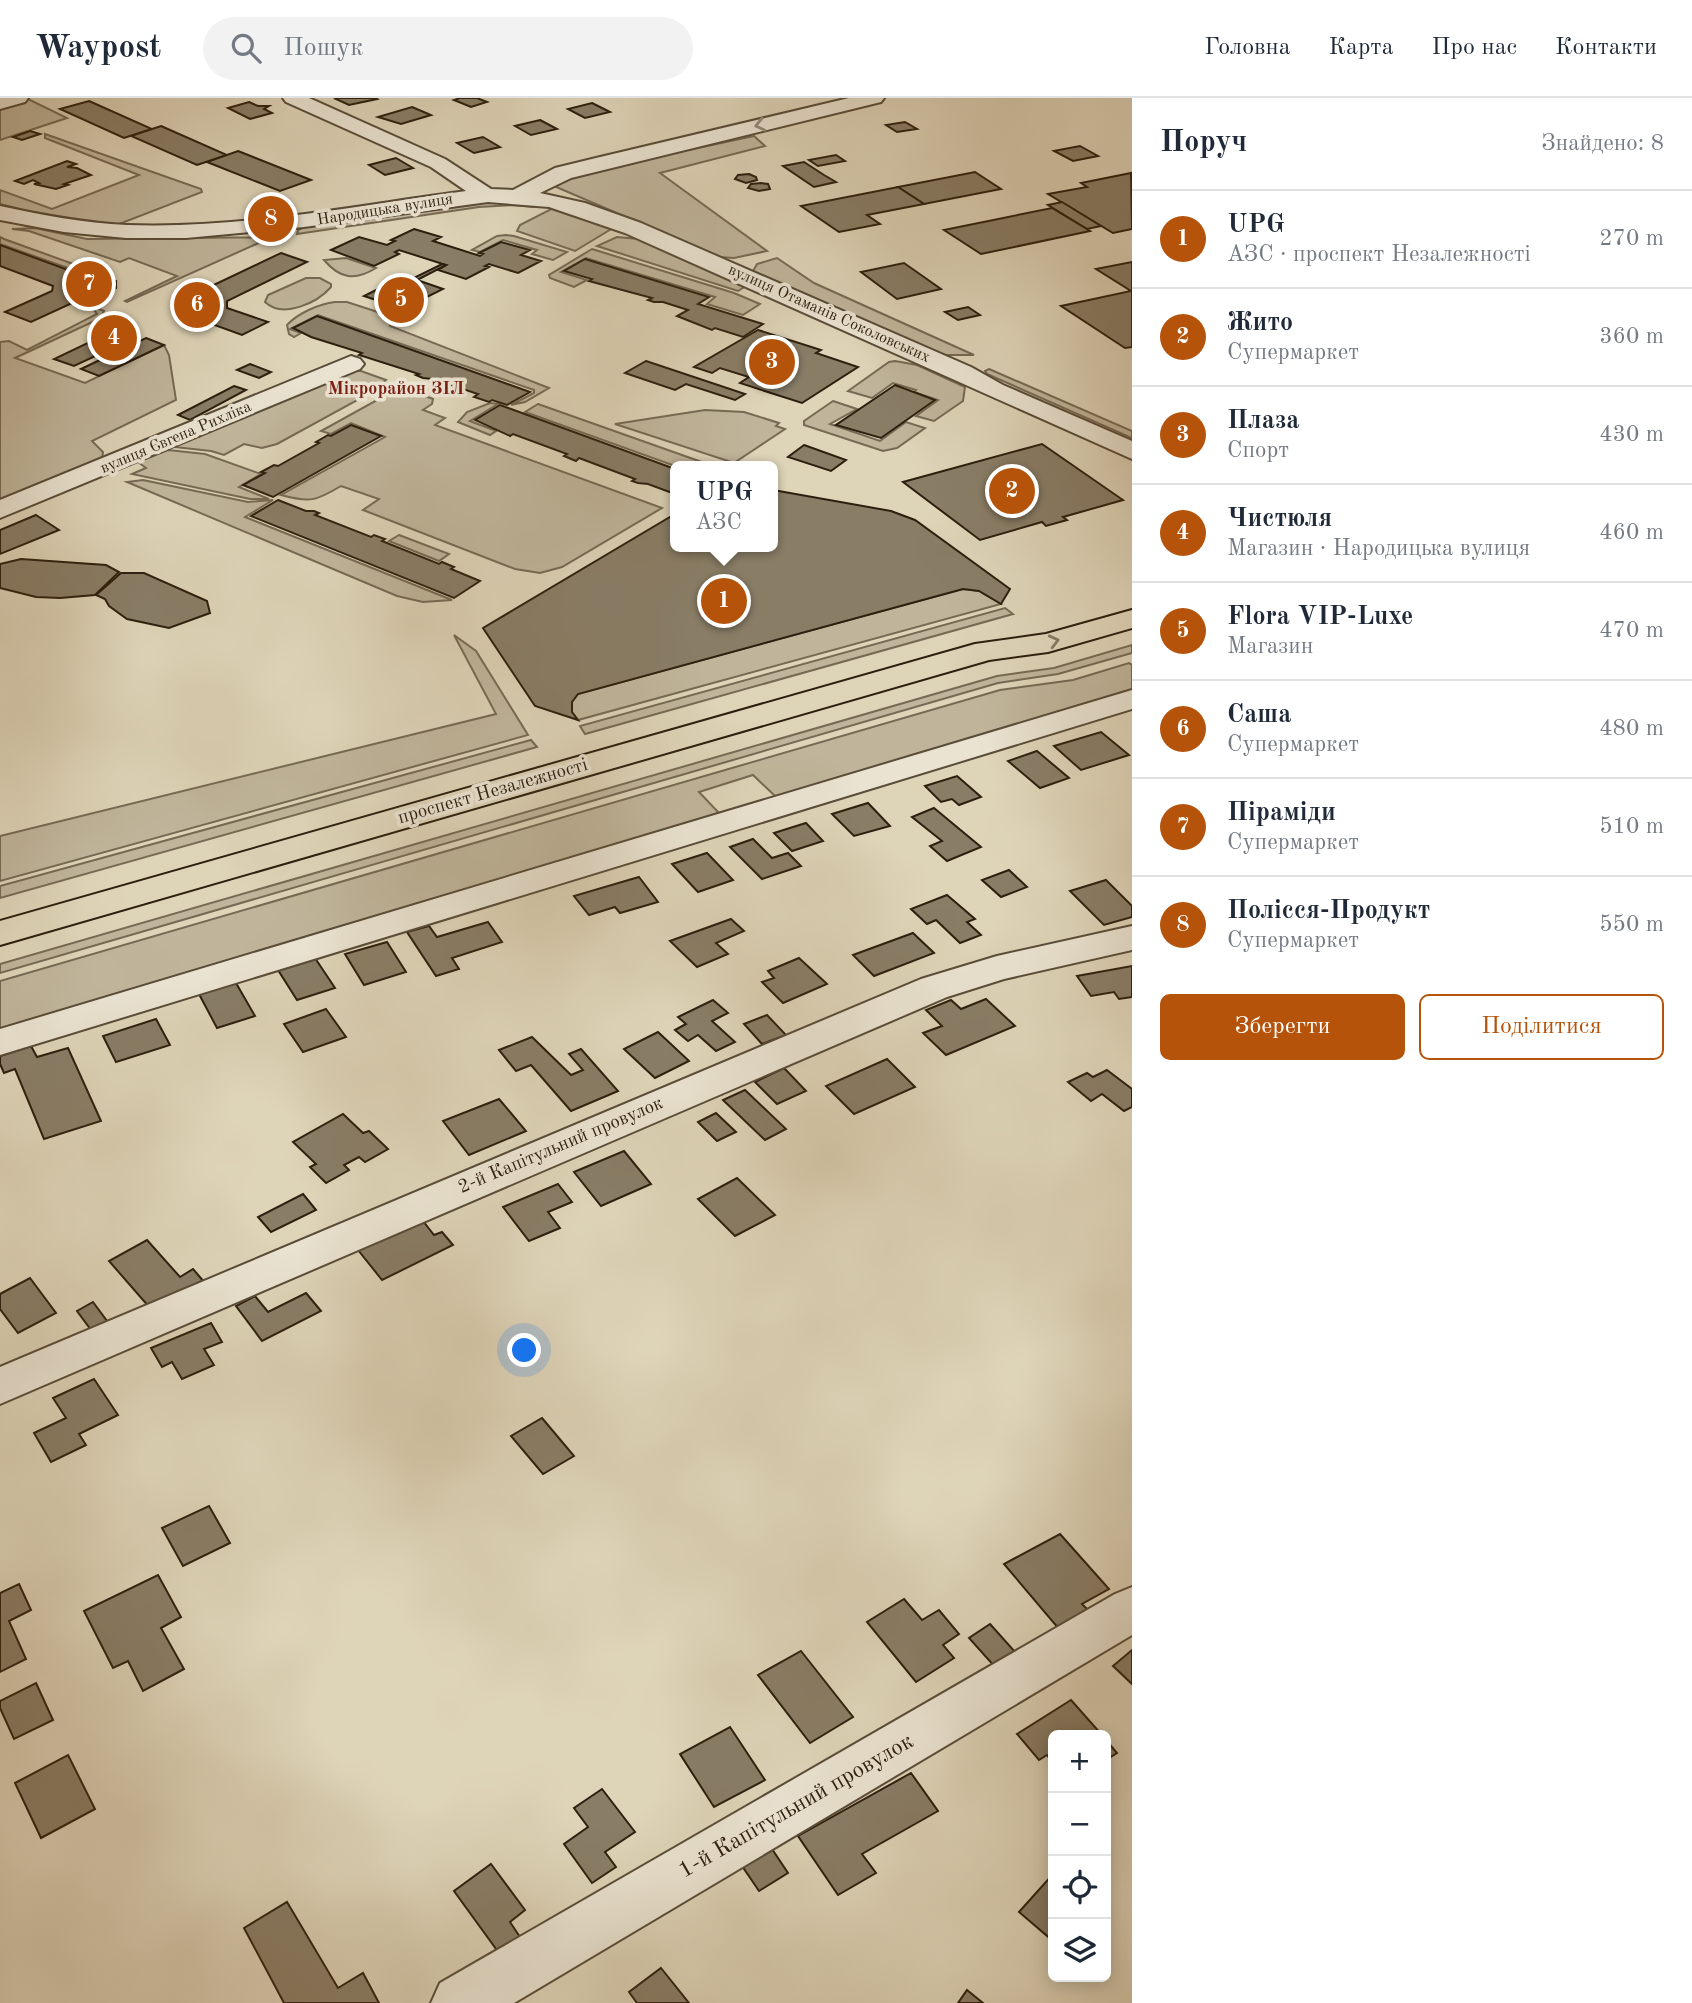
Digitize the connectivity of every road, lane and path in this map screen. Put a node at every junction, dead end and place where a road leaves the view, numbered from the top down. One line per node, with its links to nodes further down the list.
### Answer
1 (18, 98): 4 (street)
2 (293, 98): 6 (street)
3 (874, 98): 5 (street, one-way to 5)
4 (0, 103)
5 (521, 194): 6 (street, Народицька вулиця); 9 (street, вулиця Отаманів Соколовських)
6 (486, 195): 7 (street, Народицька вулиця)
7 (0, 213)
8 (351, 364): 10 (street, вулиця Євгена Рихліка)
9 (1132, 451)
10 (0, 510)
11 (1132, 595): 13 (main road, проспект Незалежності)
12 (1132, 619): 13 (main road, проспект Незалежності, one-way to 12)
13 (986, 651): 15 (main road, проспект Незалежності)
14 (1132, 699): 17 (street)
15 (0, 933)
16 (1132, 938): 18 (street, 2-й Капітульний провулок)
17 (0, 1042)
18 (0, 1386)
19 (1132, 1609): 20 (street, 1-й Капітульний провулок)
20 (460, 2003)

